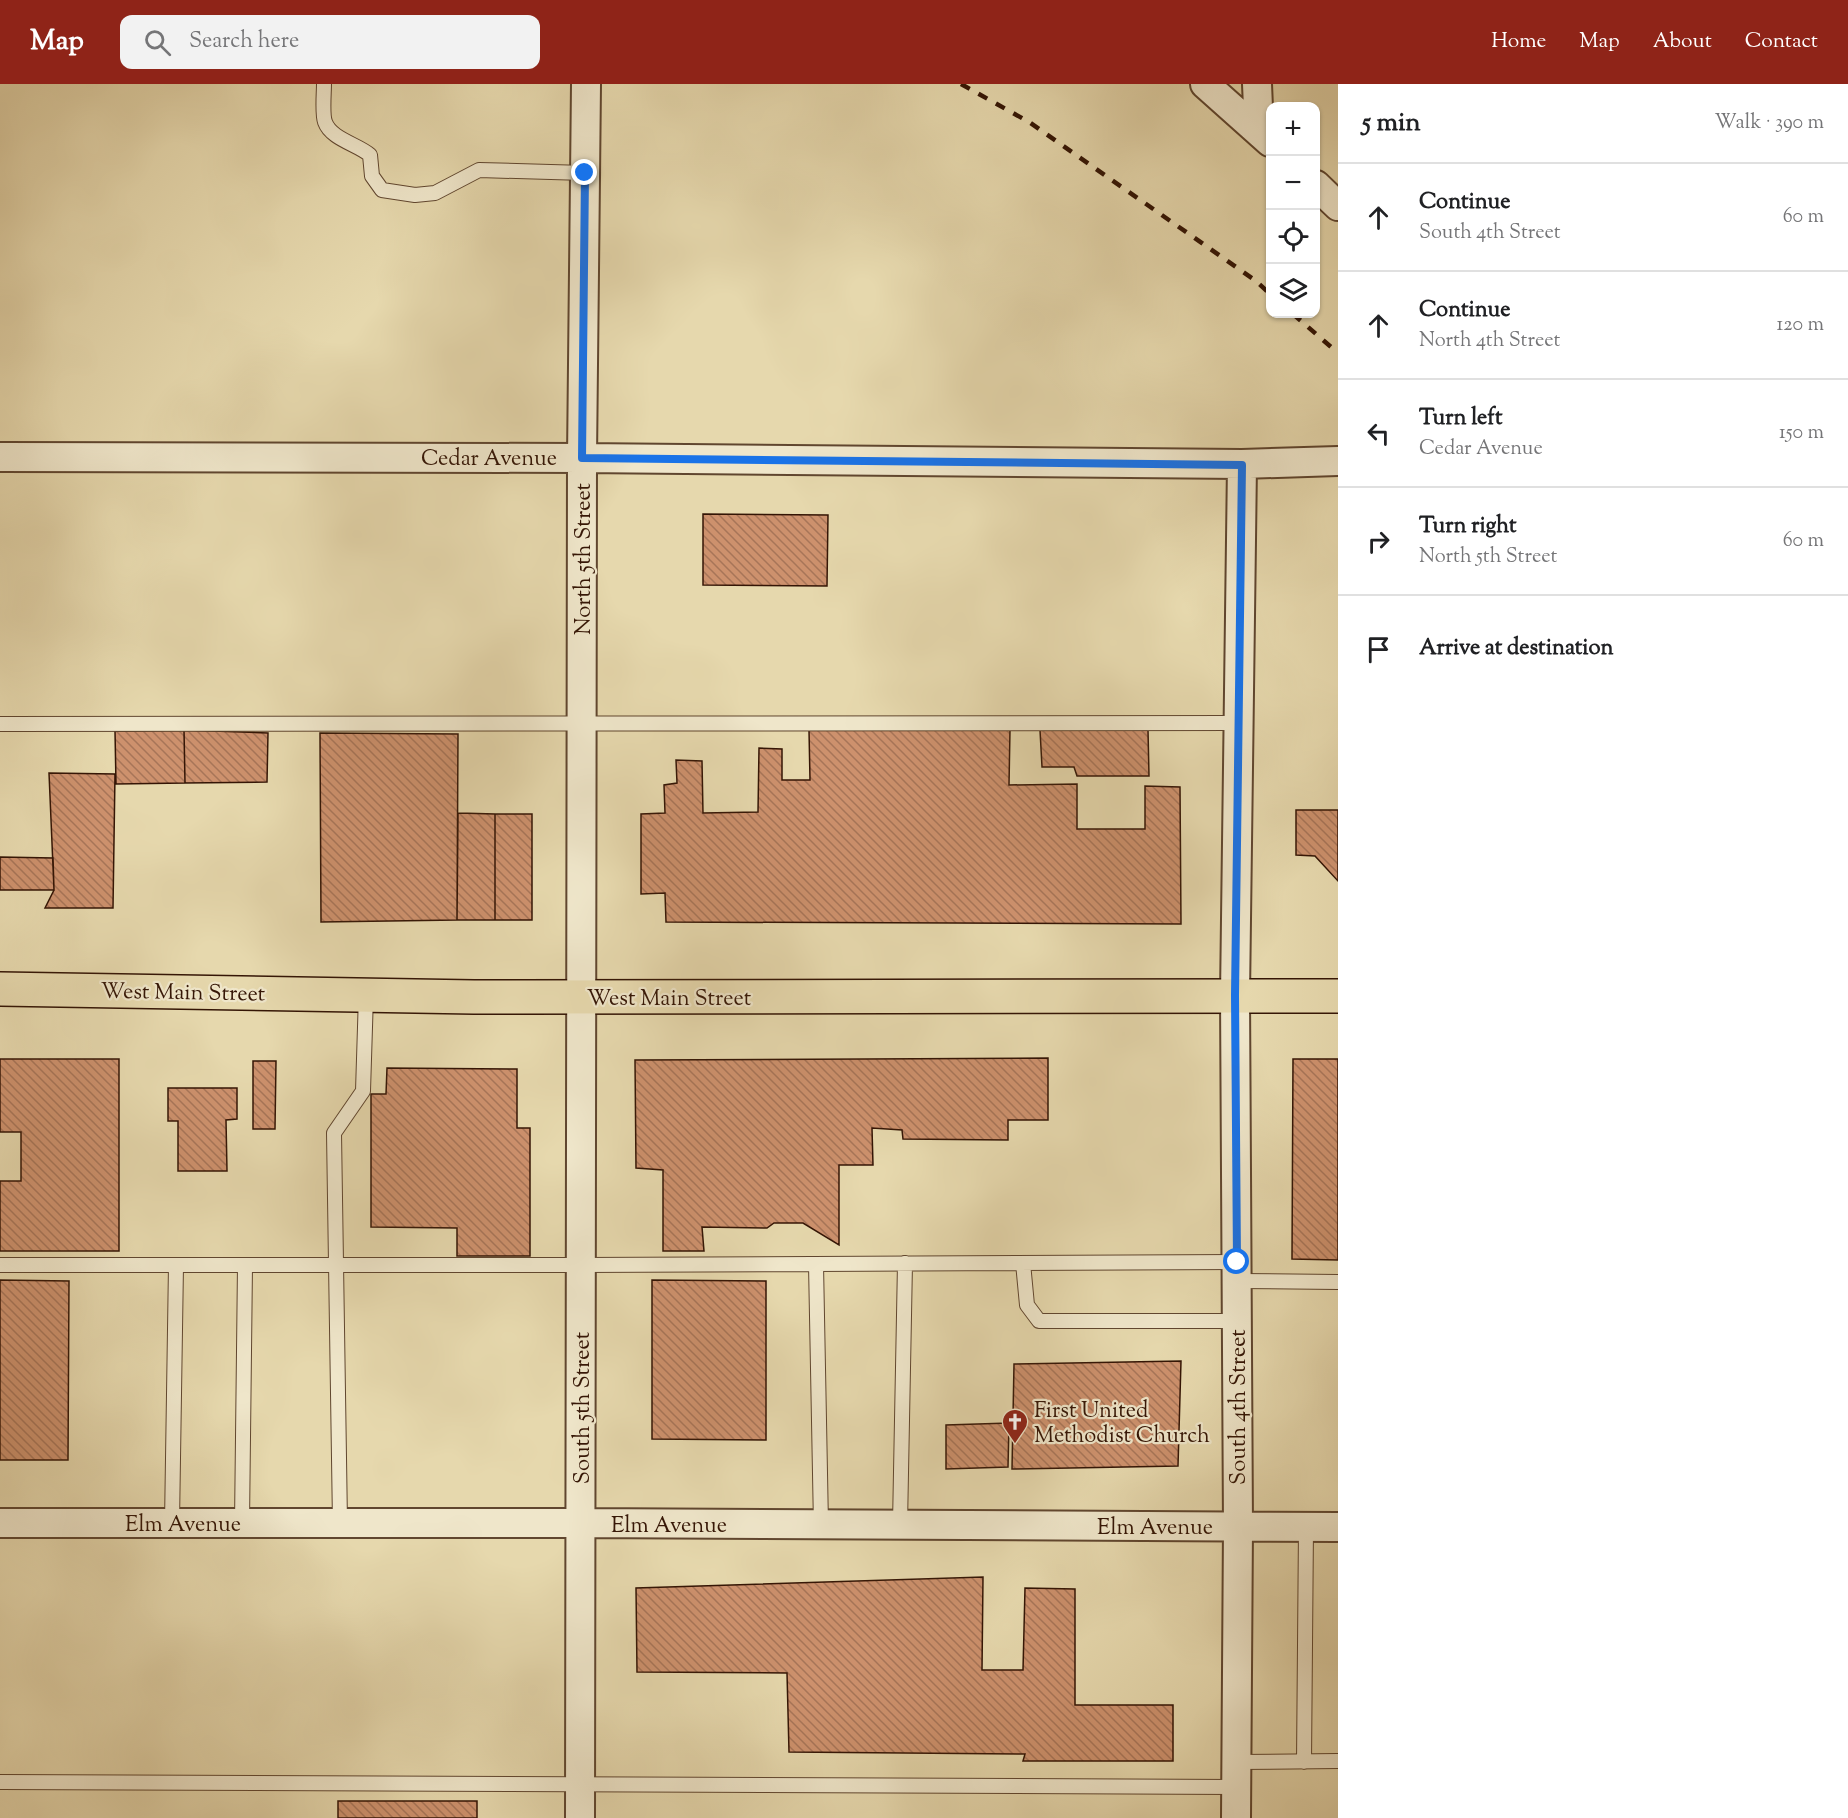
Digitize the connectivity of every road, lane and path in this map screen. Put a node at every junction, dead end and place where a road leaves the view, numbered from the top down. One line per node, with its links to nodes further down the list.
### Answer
1 (324, 84): 6 (lane)
2 (586, 84): 6 (street, North 5th Street)
3 (1205, 84): 5 (street)
4 (1257, 84): 5 (street)
5 (1265, 136)
6 (585, 173): 10 (street, North 5th Street)
7 (1320, 189): 8 (street)
8 (1338, 206)
9 (0, 457): 10 (street, Cedar Avenue)
10 (582, 458): 12 (street, Cedar Avenue); 13 (street, North 5th Street)
11 (1338, 461): 12 (street, Cedar Avenue)
12 (1242, 465): 14 (street, South 4th Street)
13 (582, 722): 14 (lane); 15 (lane); 20 (street, North 5th Street)
14 (1239, 723): 18 (street, South 4th Street)
15 (0, 724)
16 (0, 989): 17 (main road, West Main Street)
17 (366, 995): 20 (main road, West Main Street); 27 (lane)
18 (1235, 995): 19 (main road, West Main Street); 20 (main road, West Main Street); 29 (street, South 4th Street)
19 (1338, 996)
20 (582, 997): 28 (street, South 5th Street)
21 (905, 1263): 22 (lane); 23 (lane); 38 (lane)
22 (1023, 1263): 29 (lane); 31 (lane)
23 (816, 1264): 28 (lane); 37 (lane)
24 (0, 1265): 25 (lane)
25 (176, 1265): 26 (lane); 33 (lane)
26 (245, 1265): 27 (lane); 34 (lane)
27 (336, 1265): 28 (lane); 35 (lane)
28 (581, 1265): 36 (street, South 5th Street)
29 (1237, 1272): 30 (lane); 31 (street, South 4th Street)
30 (1338, 1282)
31 (1237, 1321): 39 (street, South 4th Street)
32 (0, 1523): 33 (street, Elm Avenue)
33 (172, 1523): 34 (street, Elm Avenue)
34 (242, 1523): 35 (street, Elm Avenue)
35 (340, 1523): 36 (street, Elm Avenue)
36 (581, 1523): 37 (street, Elm Avenue); 46 (street, South 5th Street)
37 (821, 1525): 38 (street, Elm Avenue)
38 (900, 1525): 39 (street, Elm Avenue)
39 (1238, 1527): 40 (street, Elm Avenue); 44 (street, South 4th Street)
40 (1306, 1527): 41 (street, Elm Avenue); 43 (lane)
41 (1338, 1527)
42 (1338, 1761): 43 (lane)
43 (1304, 1762): 44 (lane)
44 (1236, 1774): 46 (lane); 48 (street, South 4th Street)
45 (0, 1782): 46 (lane)
46 (580, 1786): 47 (street, South 5th Street)
47 (580, 1818)
48 (1236, 1818)

